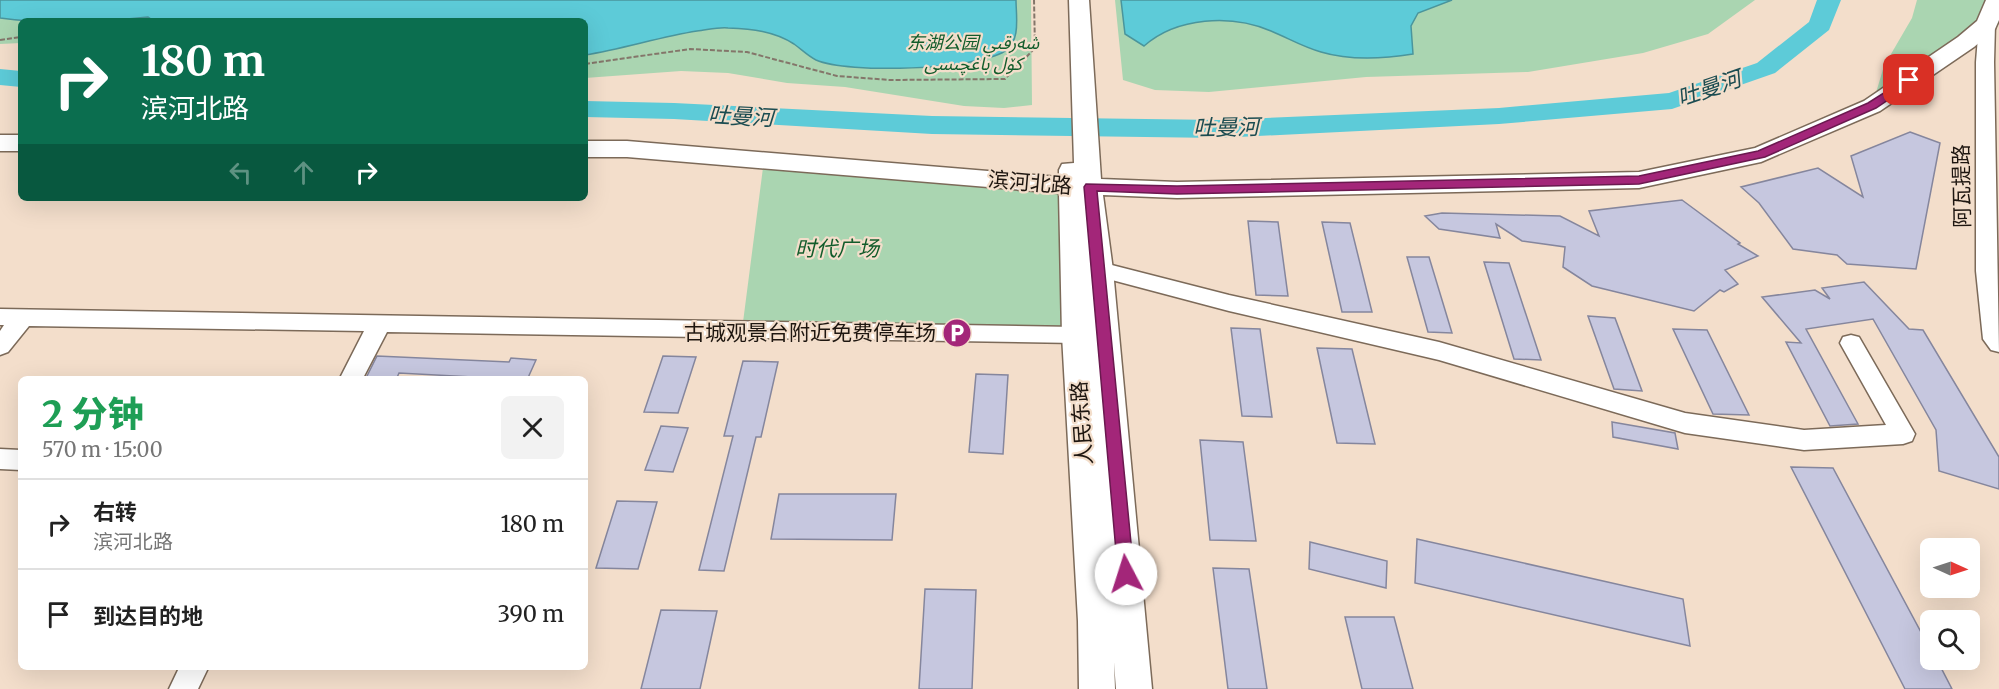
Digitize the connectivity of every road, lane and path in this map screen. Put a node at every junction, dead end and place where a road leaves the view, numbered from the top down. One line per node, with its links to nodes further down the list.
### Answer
1 (1034, 0): 8 (path)
2 (1064, 0): 9 (main road)
3 (1078, 0): 9 (main road)
4 (1996, 0): 5 (main road, 滨河北路)
5 (1987, 24): 13 (main road, 滨河北路); 21 (street, 阿瓦提路)
6 (18, 37): 7 (path)
7 (0, 40)
8 (588, 64)
9 (1074, 72): 13 (main road)
10 (0, 143): 11 (main road)
11 (18, 143)
12 (588, 149): 13 (main road, 滨河北路)
13 (1080, 172): 14 (main road, 人民东路); 18 (main road, 人民东路)
14 (1100, 270): 19 (street); 28 (main road, 人民东路)
15 (0, 317): 16 (street)
16 (24, 317): 17 (street); 20 (street)
17 (380, 323): 18 (street); 22 (street)
18 (1076, 335): 27 (main road, 人民东路)
19 (1851, 344)
20 (0, 346)
21 (1997, 348)
22 (352, 376)
23 (0, 459): 24 (street)
24 (18, 460)
25 (193, 670): 26 (street)
26 (183, 689)
27 (1097, 689)
28 (1134, 689)

